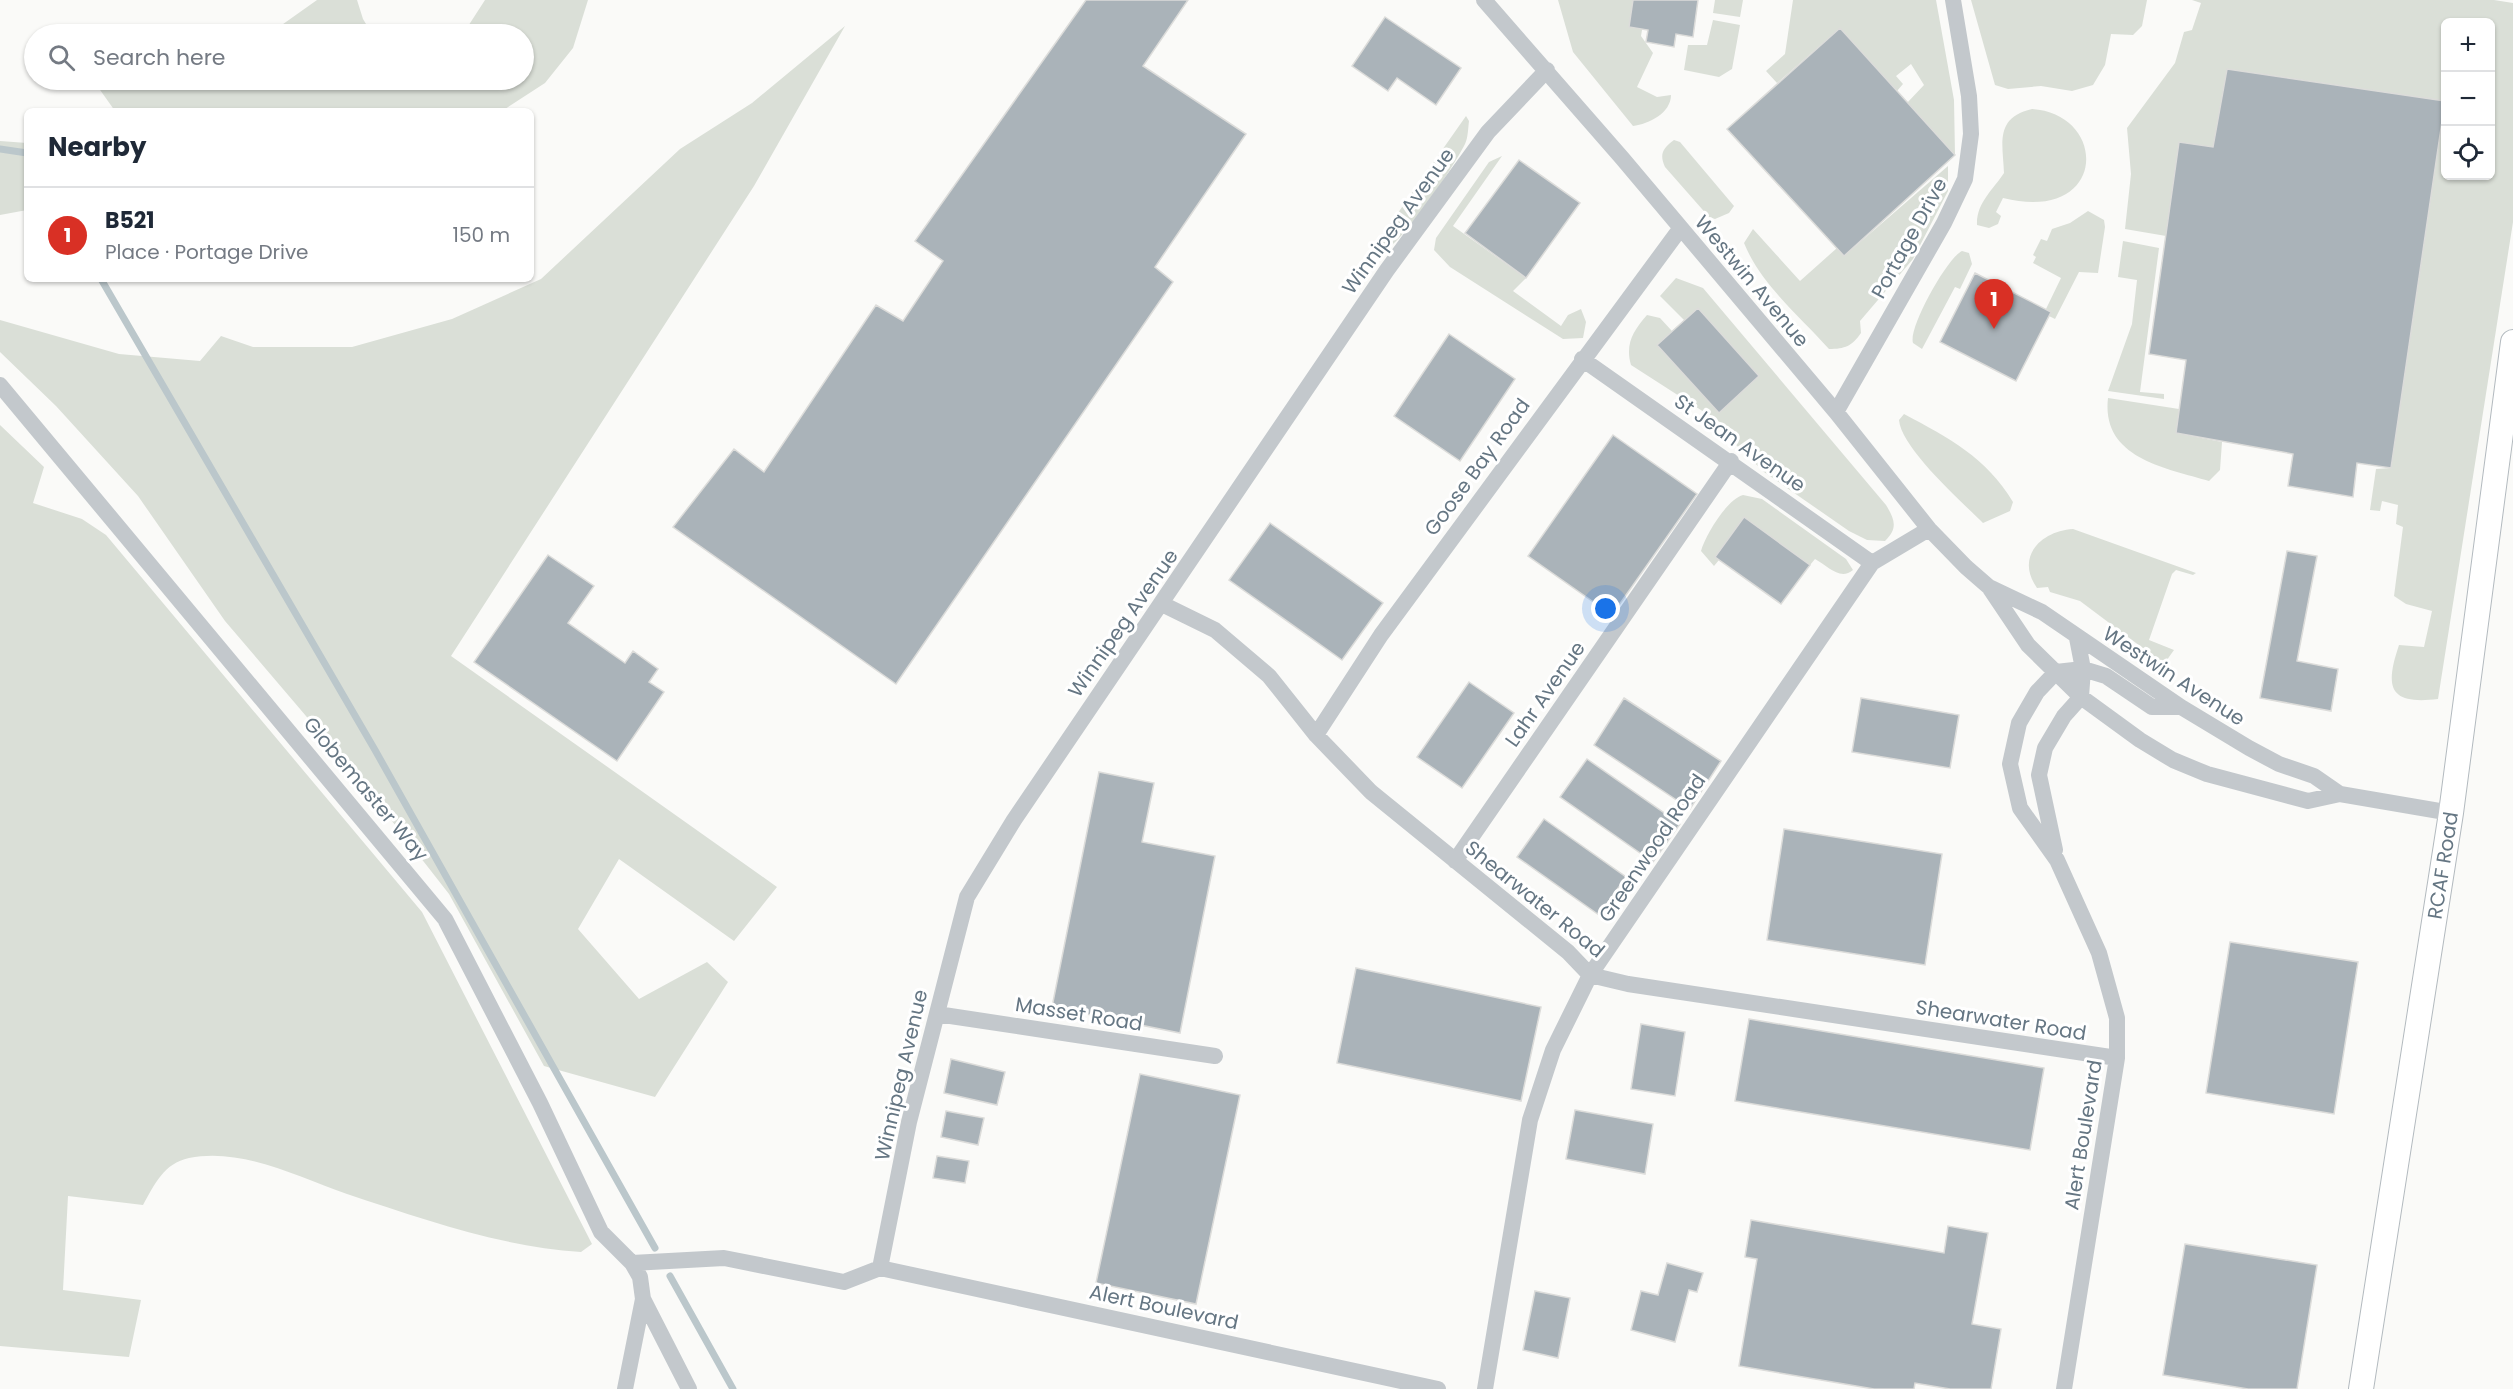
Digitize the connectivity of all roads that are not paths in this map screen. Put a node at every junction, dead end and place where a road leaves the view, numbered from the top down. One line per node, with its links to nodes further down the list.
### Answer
1 (1484, 0): 3 (street, Westwin Avenue)
2 (1953, 0): 9 (street, Portage Drive)
3 (1547, 70): 4 (street, Westwin Avenue); 14 (street, Winnipeg Avenue)
4 (1680, 229): 6 (street, Goose Bay Road); 9 (street, Westwin Avenue)
5 (2513, 342): 8 (main road, RCAF Road)
6 (1582, 359): 10 (street, St Jean Avenue); 20 (street, Goose Bay Road)
7 (0, 385): 29 (street, Globemaster Way)
8 (2508, 408): 22 (main road, RCAF Road)
9 (1836, 412): 11 (street, Westwin Avenue)
10 (1731, 461): 12 (street, St Jean Avenue); 24 (street, Lahr Avenue)
11 (1929, 530): 12 (street, Greenwood Road); 13 (street, Westwin Avenue)
12 (1872, 563): 25 (street, Greenwood Road)
13 (1989, 587): 15 (street, Westwin Avenue); 17 (street, Westwin Avenue)
14 (1162, 604): 20 (street, Shearwater Road); 26 (street, Winnipeg Avenue)
15 (2077, 638): 16 (street); 19 (street, Westwin Avenue)
16 (2083, 669): 17 (street); 18 (street); 19 (street)
17 (2056, 672): 18 (street, Westwin Avenue); 23 (street, Alert Boulevard)
18 (2081, 697): 21 (street, Westwin Avenue); 23 (street, Alert Boulevard)
19 (2181, 708): 21 (street, Westwin Avenue)
20 (1316, 735): 24 (street, Shearwater Road)
21 (2340, 794): 22 (street, Westwin Avenue)
22 (2451, 813): 37 (main road, RCAF Road)
23 (2057, 860): 28 (street, Alert Boulevard)
24 (1455, 861): 25 (street, Shearwater Road)
25 (1590, 975): 28 (street, Shearwater Road); 35 (street, Greenwood Road)
26 (937, 1014): 27 (street, Masset Road); 30 (street, Winnipeg Avenue)
27 (1215, 1056)
28 (2117, 1058): 36 (street, Alert Boulevard)
29 (632, 1263): 30 (street); 31 (street)
30 (880, 1268): 34 (street, Alert Boulevard)
31 (643, 1299): 32 (street); 33 (street)
32 (625, 1389)
33 (689, 1389)
34 (1438, 1389)
35 (1485, 1389)
36 (2064, 1389)
37 (2361, 1389)

